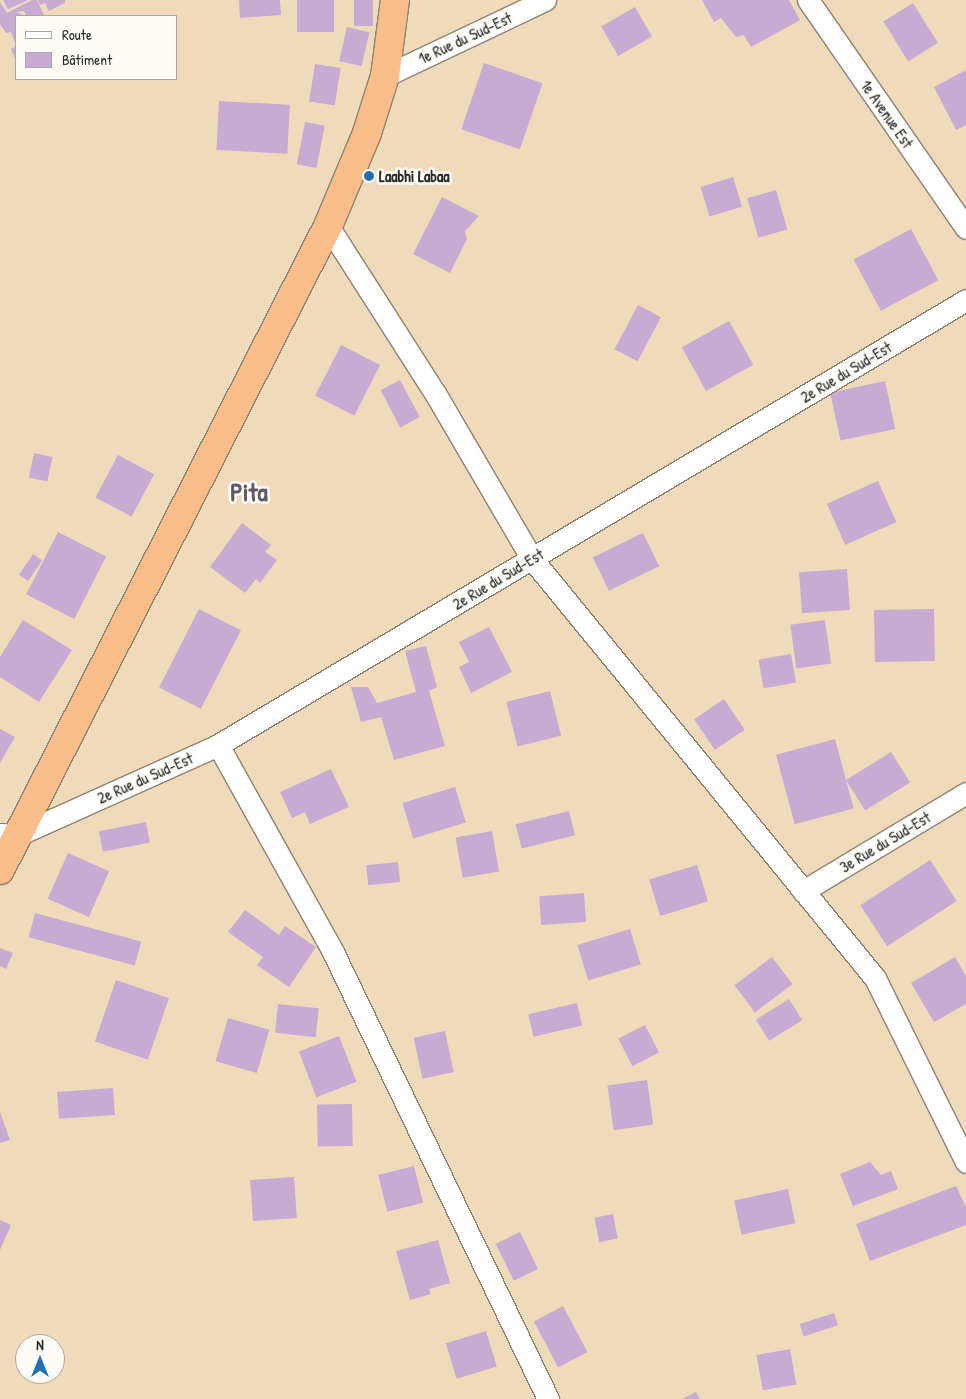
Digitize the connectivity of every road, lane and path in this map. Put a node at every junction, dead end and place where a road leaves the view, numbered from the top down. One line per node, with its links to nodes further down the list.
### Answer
1 (395, 0): 4 (highway)
2 (545, 0): 4 (street, 1e Rue du Sud-Est)
3 (808, 0): 6 (street, 1e Avenue Est)
4 (385, 76): 5 (highway)
5 (328, 226): 8 (street); 11 (highway)
6 (966, 228)
7 (966, 300): 8 (street, 2e Rue du Sud-Est)
8 (532, 559): 9 (street, 2e Rue du Sud-Est); 13 (street)
9 (218, 745): 11 (street, 2e Rue du Sud-Est); 15 (street)
10 (966, 793): 13 (street, 3e Rue du Sud-Est)
11 (9, 835): 12 (highway)
12 (0, 870)
13 (804, 891): 14 (street)
14 (966, 1162)
15 (548, 1399)

